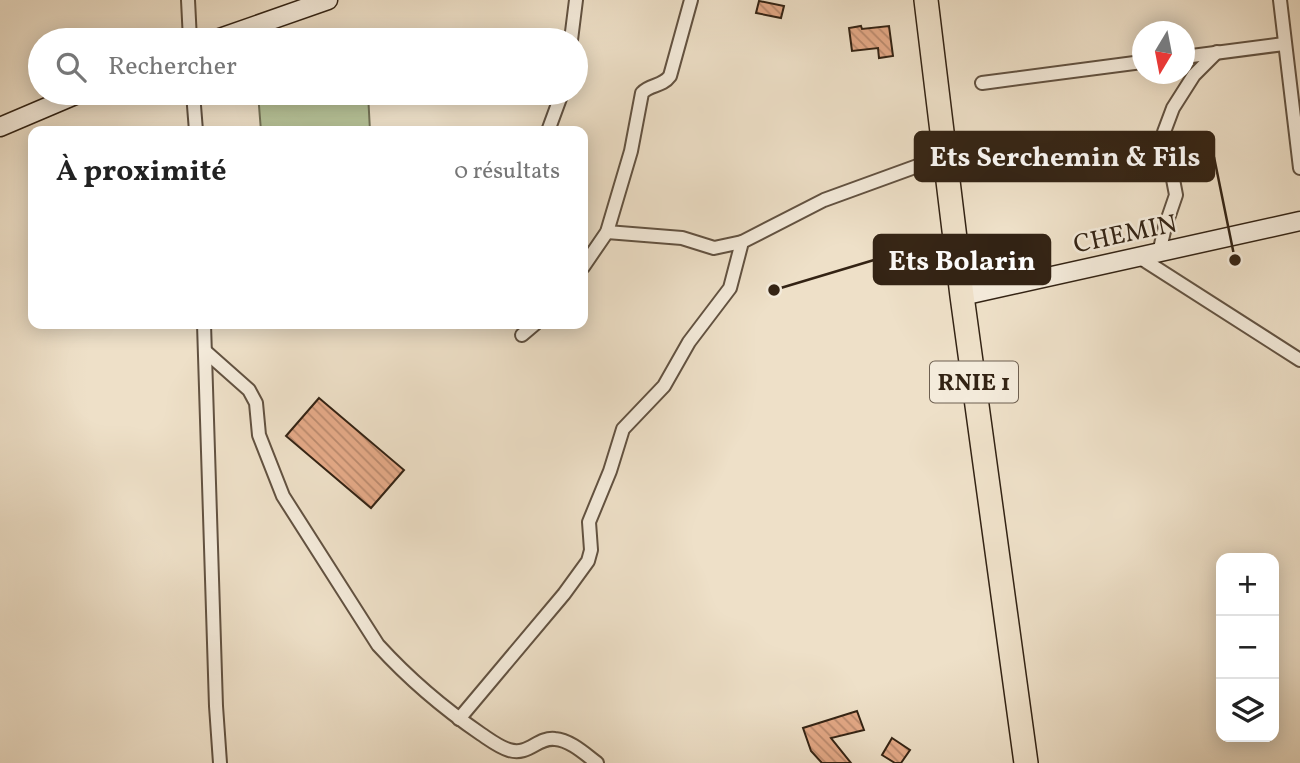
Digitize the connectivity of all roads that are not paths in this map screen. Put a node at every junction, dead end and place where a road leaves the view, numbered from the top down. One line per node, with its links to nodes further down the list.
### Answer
1 (188, 0): 7 (street)
2 (328, 0): 8 (street)
3 (576, 0): 9 (street)
4 (691, 0): 24 (street)
5 (926, 0): 21 (highway, RNIE 1)
6 (1280, 0): 10 (street)
7 (189, 28)
8 (248, 28)
9 (572, 28)
10 (1284, 44): 11 (street); 22 (street)
11 (1217, 52): 12 (street); 26 (street)
12 (1195, 55)
13 (1132, 63): 14 (street)
14 (982, 83)
15 (52, 105): 20 (street)
16 (194, 105): 18 (street)
17 (558, 105): 19 (street)
18 (196, 126)
19 (550, 126)
20 (0, 127)
21 (945, 156): 25 (street); 29 (highway, RNIE 1)
22 (1300, 168)
23 (1300, 221): 26 (street, CHEMIN)
24 (607, 232): 25 (street); 28 (street)
25 (742, 242): 35 (street)
26 (1159, 253): 27 (street, CHEMIN)
27 (1139, 257): 29 (street, CHEMIN); 34 (street)
28 (588, 260)
29 (962, 296): 38 (highway, RNIE 1)
30 (204, 329): 33 (street)
31 (529, 329): 32 (street)
32 (522, 335)
33 (205, 351): 35 (street); 36 (street)
34 (1300, 360)
35 (459, 719): 37 (street)
36 (220, 763)
37 (597, 763)
38 (1026, 763)

